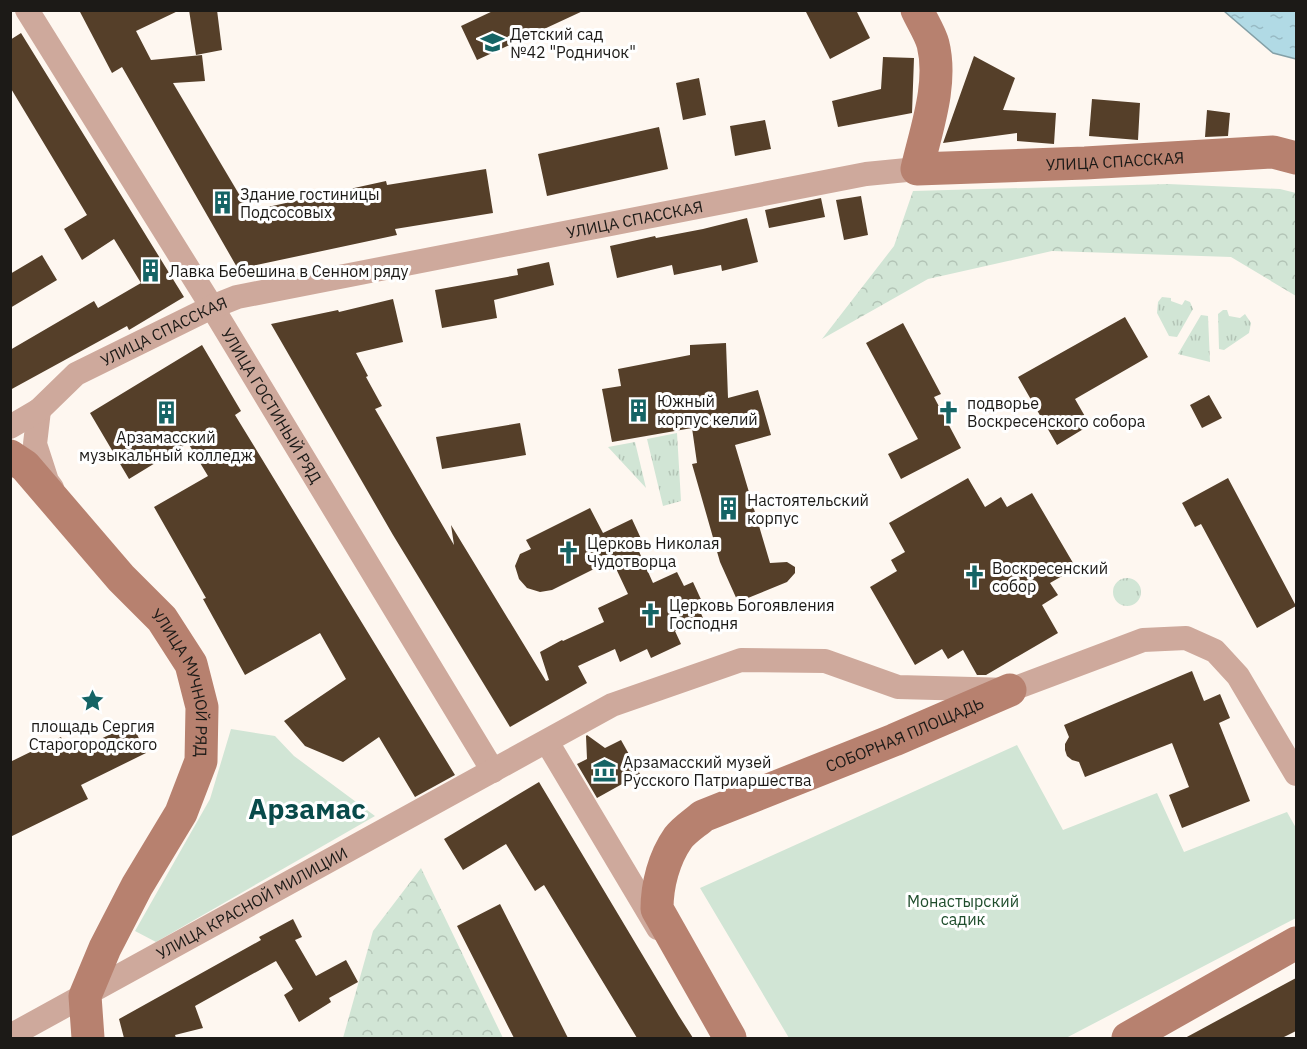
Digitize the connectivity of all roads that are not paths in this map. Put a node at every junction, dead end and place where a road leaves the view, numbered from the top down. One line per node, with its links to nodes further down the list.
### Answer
1 (27, 10): 5 (street, УЛИЦА ГОСТИНЫЙ РЯД)
2 (917, 10): 4 (street)
3 (1296, 158): 4 (street, УЛИЦА СПАССКАЯ)
4 (917, 169): 5 (street, УЛИЦА СПАССКАЯ)
5 (212, 307): 6 (street, УЛИЦА СПАССКАЯ); 12 (street, УЛИЦА ГОСТИНЫЙ РЯД)
6 (39, 410): 7 (street, УЛИЦА СПАССКАЯ); 9 (street, УЛИЦА МУЧНОЙ РЯД)
7 (10, 427)
8 (10, 456): 9 (street, УЛИЦА МУЧНОЙ РЯД)
9 (72, 520): 15 (street, УЛИЦА МУЧНОЙ РЯД)
10 (1010, 690): 11 (street, СОБОРНАЯ ПЛОЩАДЬ); 13 (street, СОБОРНАЯ ПЛОЩАДЬ); 19 (street, СОБОРНАЯ ПЛОЩАДЬ)
11 (547, 742): 12 (street, СОБОРНАЯ ПЛОЩАДЬ); 18 (street)
12 (493, 771): 15 (street, УЛИЦА КРАСНОЙ МИЛИЦИИ)
13 (1296, 774)
14 (1296, 943): 20 (street)
15 (85, 996): 16 (street, УЛИЦА КРАСНОЙ МИЛИЦИИ); 17 (street)
16 (10, 1036)
17 (88, 1038)
18 (723, 1038)
19 (730, 1038)
20 (1128, 1038)

